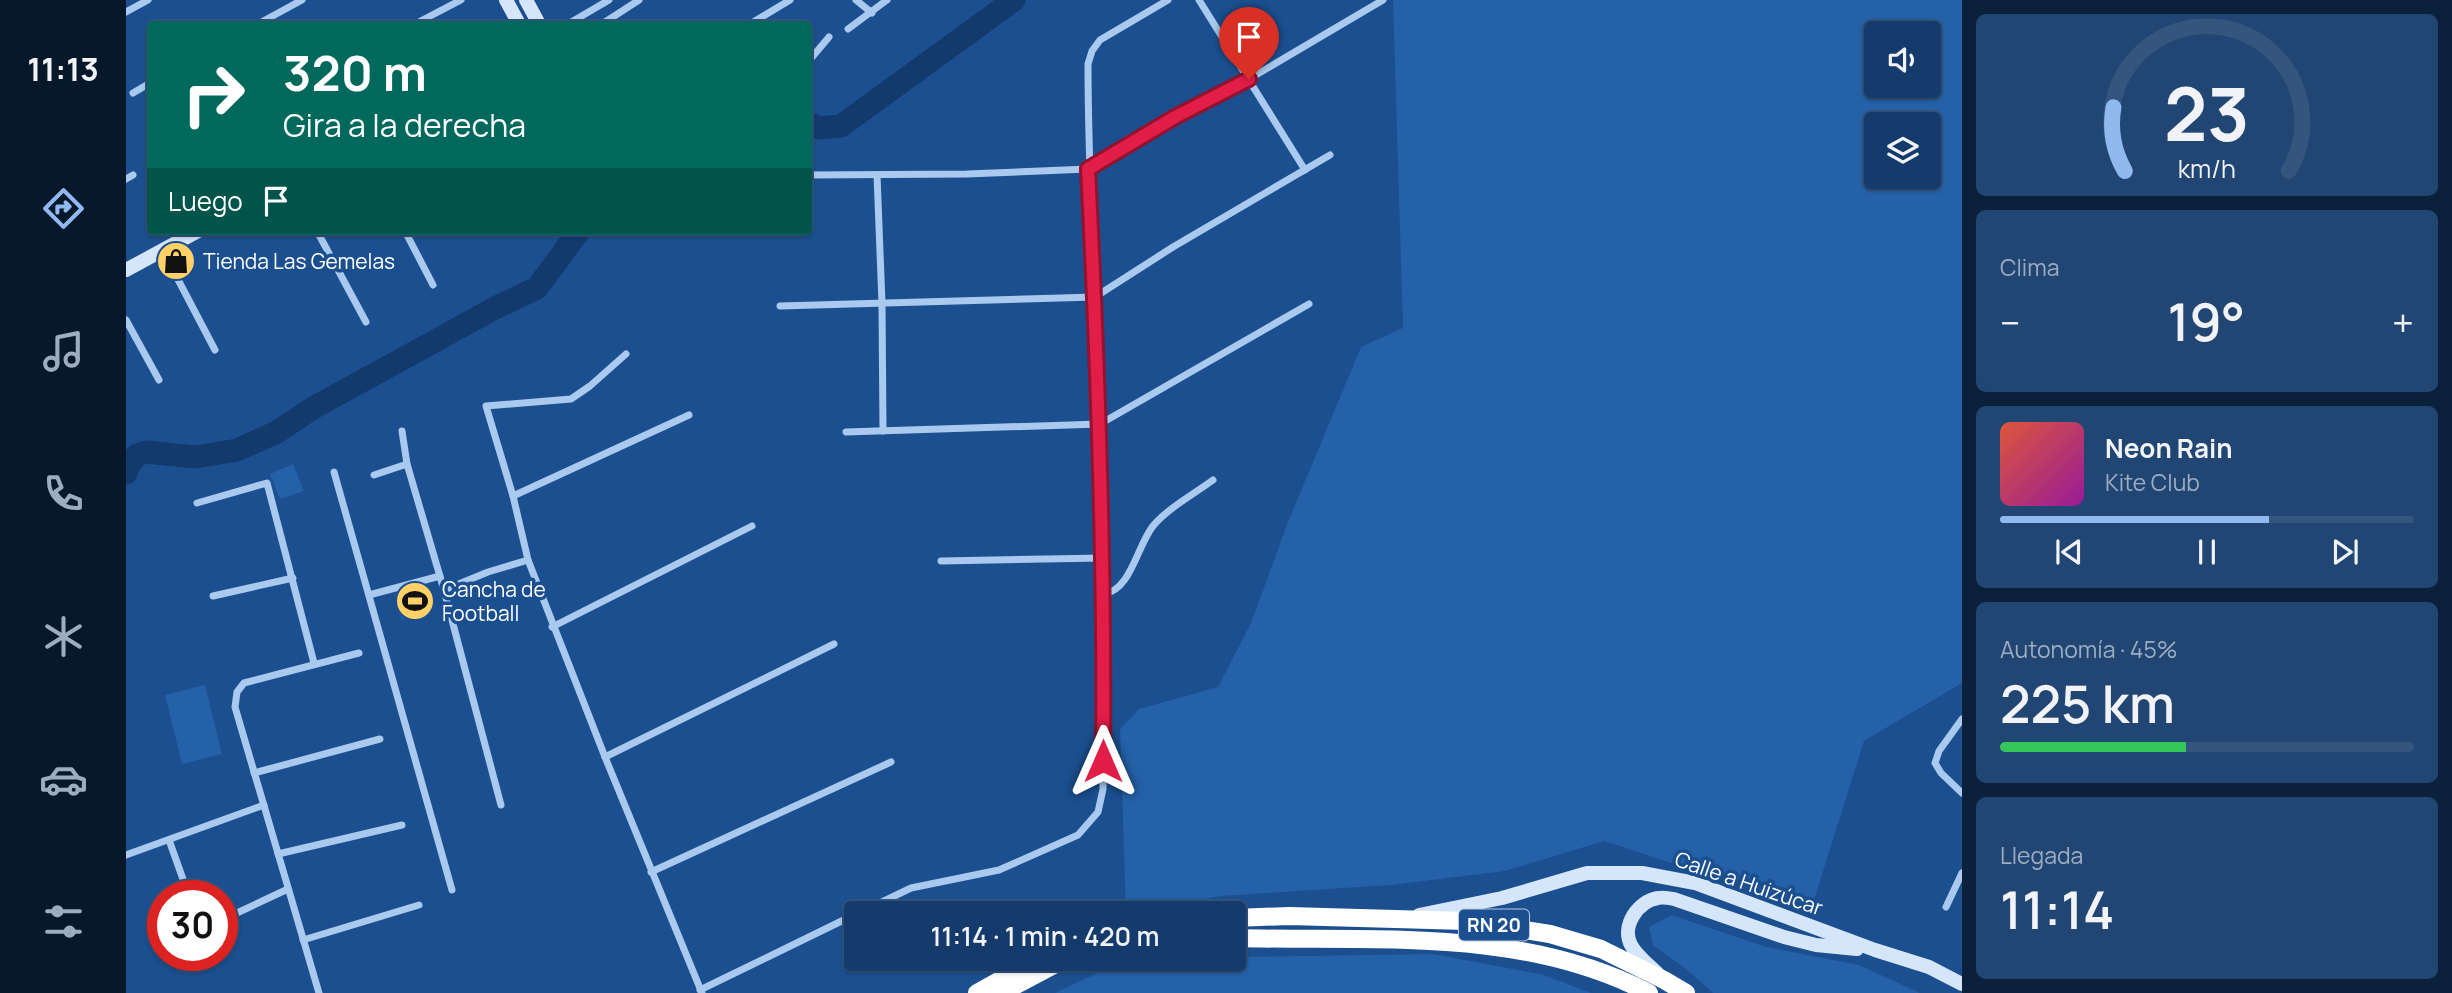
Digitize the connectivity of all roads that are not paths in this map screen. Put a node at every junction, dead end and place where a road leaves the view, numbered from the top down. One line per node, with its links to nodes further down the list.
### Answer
1 (148, 0): 14 (street)
2 (302, 0): 17 (street)
3 (461, 0): 18 (street)
4 (506, 0): 19 (street)
5 (526, 0): 20 (street)
6 (611, 0): 15 (street); 21 (street)
7 (639, 0): 15 (street)
8 (790, 0): 23 (street)
9 (856, 0): 16 (street)
10 (887, 0): 16 (street)
11 (1168, 0): 31 (street)
12 (1199, 0): 27 (street)
13 (1382, 0): 27 (street)
14 (126, 12)
15 (621, 13): 22 (street)
16 (872, 13): 24 (street)
17 (264, 21)
18 (421, 21)
19 (517, 21)
20 (537, 21)
21 (573, 21)
22 (607, 21)
23 (755, 21)
24 (848, 29)
25 (829, 37): 26 (street)
26 (812, 57)
27 (1249, 79): 31 (street); 32 (street)
28 (147, 85): 29 (street)
29 (133, 93)
30 (1330, 155): 32 (street)
31 (1088, 169): 34 (street); 41 (street)
32 (1305, 170): 41 (street)
33 (812, 175): 34 (street)
34 (877, 175): 42 (street)
35 (190, 235): 38 (street)
36 (319, 235): 46 (street)
37 (407, 235): 40 (street)
38 (162, 250): 39 (street); 47 (street)
39 (126, 270)
40 (433, 285)
41 (1095, 297): 42 (street); 51 (street)
42 (882, 303): 44 (street); 53 (street)
43 (1308, 304): 51 (street)
44 (780, 306)
45 (126, 320): 49 (street)
46 (366, 322)
47 (215, 350)
48 (626, 354): 59 (street)
49 (159, 380)
50 (689, 415): 59 (street)
51 (1100, 424): 53 (street); 62 (street)
52 (402, 431): 55 (street)
53 (883, 431): 54 (street)
54 (846, 432)
55 (407, 464): 57 (street); 65 (street)
56 (334, 472): 69 (street)
57 (374, 475)
58 (1213, 480): 68 (street)
59 (513, 495): 63 (street)
60 (197, 503): 66 (street)
61 (752, 526): 71 (street)
62 (1103, 558): 64 (street); 68 (street)
63 (528, 560): 67 (street); 71 (street)
64 (942, 561)
65 (440, 576): 67 (street); 69 (street)
66 (293, 578): 70 (street); 74 (street)
67 (444, 590): 82 (street)
68 (1104, 594): 92 (street)
69 (369, 595): 91 (street)
70 (213, 596)
71 (552, 626): 77 (street)
72 (834, 644): 77 (street)
73 (359, 653): 74 (street)
74 (314, 663): 79 (street)
75 (1962, 719): 80 (street)
76 (380, 739): 79 (street)
77 (605, 757): 87 (street)
78 (891, 761): 87 (street)
79 (254, 773): 81 (street)
80 (1962, 793)
81 (264, 805): 84 (street); 85 (street)
82 (501, 805)
83 (402, 825): 85 (street)
84 (169, 840): 86 (street); 89 (street)
85 (278, 854): 90 (street)
86 (126, 855)
87 (651, 872): 106 (street)
88 (1962, 873): 94 (street)
89 (183, 880)
90 (288, 889): 95 (street); 100 (street)
91 (452, 890)
92 (884, 901)
93 (419, 905): 100 (street)
94 (1946, 907)
95 (238, 912)
96 (1246, 918): 97 (highway, RN 20)
97 (1401, 919): 101 (street, Calle a Huizúcar); 104 (highway, RN 20)
98 (844, 920): 106 (street)
99 (1246, 938): 110 (highway, RN 20)
100 (303, 940): 107 (street)
101 (1875, 950): 104 (street, Calle a Huizúcar); 105 (street, Calle a Huizúcar)
102 (1016, 971): 108 (highway)
103 (1042, 971): 109 (highway)
104 (1664, 980): 111 (highway, RN 20)
105 (1962, 984)
106 (701, 991)
107 (318, 993)
108 (977, 993)
109 (1000, 993)
110 (1649, 993)
111 (1686, 993)

